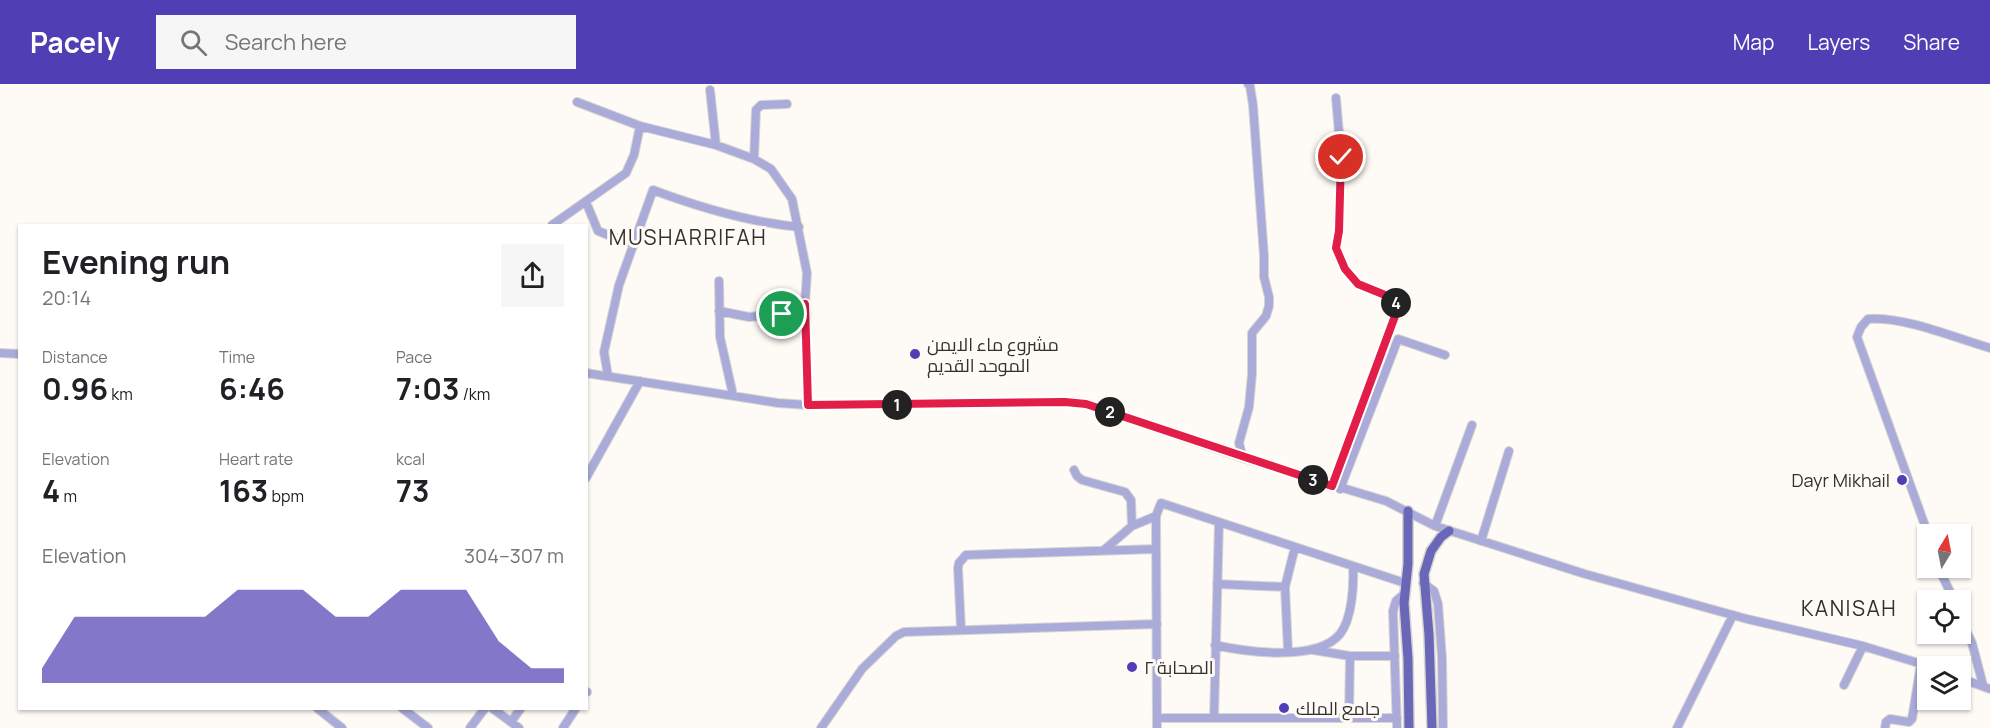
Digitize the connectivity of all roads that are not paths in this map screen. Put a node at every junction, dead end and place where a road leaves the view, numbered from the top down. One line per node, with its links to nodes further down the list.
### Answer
1 (1248, 84): 27 (street)
2 (710, 90): 7 (street)
3 (1336, 98): 30 (street)
4 (577, 102): 6 (street)
5 (787, 104): 8 (street)
6 (640, 126): 7 (street); 9 (street)
7 (716, 145): 8 (street)
8 (754, 159): 11 (street)
9 (586, 202): 10 (street); 12 (street)
10 (553, 224)
11 (799, 227): 12 (street); 14 (street)
12 (634, 245): 21 (street)
13 (719, 281): 15 (street)
14 (805, 304): 15 (street); 24 (street)
15 (719, 311): 23 (street)
16 (1990, 348): 34 (street)
17 (0, 353): 18 (street)
18 (18, 354)
19 (1445, 355): 30 (street)
20 (588, 373): 21 (street)
21 (608, 376): 22 (street)
22 (640, 381): 23 (street); 29 (street)
23 (733, 395): 24 (street)
24 (808, 405): 27 (street)
25 (1472, 425): 36 (street)
26 (1509, 451): 38 (street)
27 (1243, 458): 30 (street)
28 (1074, 470): 35 (street)
29 (588, 474)
30 (1336, 487): 31 (street)
31 (1408, 511): 36 (street); 42 (main road)
32 (1156, 516): 33 (street); 35 (street); 40 (street)
33 (1219, 522): 39 (street); 47 (street)
34 (1924, 524)
35 (1132, 526): 41 (street)
36 (1435, 526): 37 (street)
37 (1449, 531): 38 (street); 43 (main road)
38 (1481, 541): 50 (street)
39 (1295, 547): 44 (street); 48 (street)
40 (1156, 549): 41 (street); 51 (street)
41 (1104, 550): 52 (street)
42 (1408, 564): 43 (main road); 45 (main road)
43 (1425, 566): 46 (main road)
44 (1353, 567): 45 (street); 56 (street)
45 (1405, 583): 49 (main road)
46 (1424, 583): 87 (main road); 88 (street)
47 (1217, 584): 48 (street); 54 (street)
48 (1285, 587): 57 (street)
49 (1404, 594): 59 (street); 86 (main road)
50 (1732, 615): 55 (street); 89 (street)
51 (1157, 624): 52 (street); 71 (street)
52 (961, 629): 82 (street)
53 (1971, 641): 63 (street)
54 (1215, 645): 57 (street); 72 (street)
55 (1863, 646): 60 (street); 62 (street)
56 (1312, 650): 57 (street); 58 (street)
57 (1288, 651)
58 (1350, 656): 59 (street); 74 (street)
59 (1395, 656): 75 (street)
60 (1917, 663)
61 (1971, 682): 63 (street)
62 (1844, 685)
63 (1987, 687)
64 (1917, 698): 90 (street)
65 (320, 710): 77 (street)
66 (405, 710): 78 (street)
67 (484, 710): 79 (street)
68 (495, 710): 76 (street)
69 (520, 710): 76 (street)
70 (575, 710): 81 (street)
71 (1158, 718): 72 (street); 83 (street)
72 (1214, 718): 73 (street)
73 (1274, 718): 74 (street); 84 (street)
74 (1349, 718): 75 (street)
75 (1397, 718): 85 (street)
76 (511, 722): 80 (street)
77 (342, 728)
78 (428, 728)
79 (470, 728)
80 (519, 728)
81 (563, 728)
82 (821, 728)
83 (1157, 728)
84 (1274, 728)
85 (1397, 728)
86 (1409, 728)
87 (1432, 728)
88 (1443, 728)
89 (1677, 728)
90 (1885, 728)

